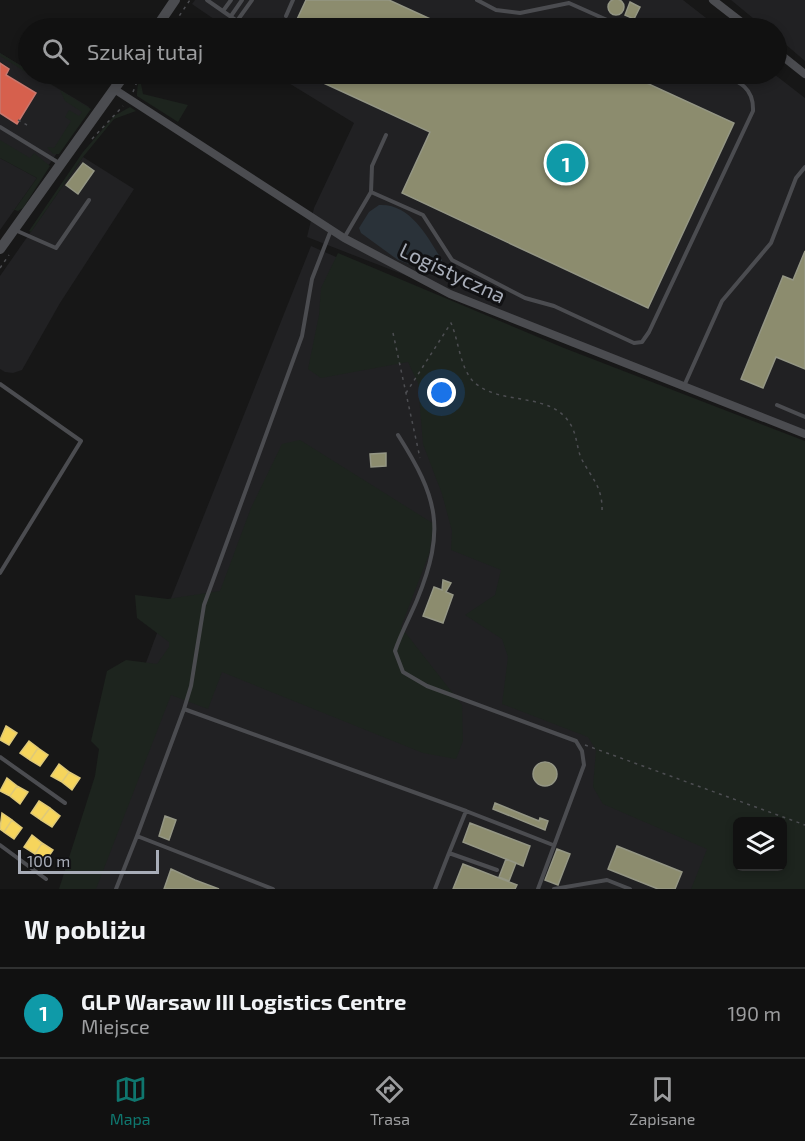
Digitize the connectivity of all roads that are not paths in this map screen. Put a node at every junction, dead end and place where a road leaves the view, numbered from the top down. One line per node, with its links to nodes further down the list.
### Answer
1 (175, 0): 14 (street)
2 (207, 0): 10 (lane)
3 (217, 0): 10 (lane)
4 (231, 0): 11 (lane)
5 (242, 0): 12 (lane)
6 (252, 0): 16 (lane)
7 (293, 0): 13 (lane)
8 (477, 0): 17 (lane)
9 (713, 0): 18 (street)
10 (214, 5): 11 (lane)
11 (223, 11): 12 (lane)
12 (231, 16): 15 (lane)
13 (286, 16)
14 (163, 18)
15 (233, 18)
16 (239, 18)
17 (603, 18)
18 (736, 18)
19 (787, 59): 20 (street)
20 (805, 74)
21 (117, 84): 23 (street)
22 (744, 84): 28 (lane)
23 (114, 89): 26 (street); 31 (street, Logistyczna)
24 (0, 127): 26 (lane)
25 (386, 135): 28 (lane)
26 (60, 163): 30 (street)
27 (805, 167): 35 (lane)
28 (371, 192): 32 (lane)
29 (89, 200): 30 (lane)
30 (14, 229): 33 (street)
31 (331, 230): 32 (street, Logistyczna); 41 (lane)
32 (344, 238): 35 (street, Logistyczna)
33 (0, 249)
34 (0, 384): 40 (lane)
35 (684, 387): 38 (street, Logistyczna)
36 (777, 405): 37 (lane)
37 (805, 417)
38 (805, 434)
39 (398, 435): 47 (lane)
40 (0, 573)
41 (184, 709): 44 (lane); 45 (lane)
42 (0, 757): 43 (lane)
43 (65, 803)
44 (466, 811): 47 (lane); 48 (lane)
45 (136, 836): 51 (lane); 52 (lane)
46 (0, 845): 50 (lane)
47 (553, 845): 54 (lane)
48 (449, 853): 49 (lane); 53 (lane)
49 (496, 870)
50 (45, 879)
51 (116, 889)
52 (273, 889)
53 (435, 889)
54 (538, 889)
55 (554, 889): 56 (lane)
56 (630, 889)

